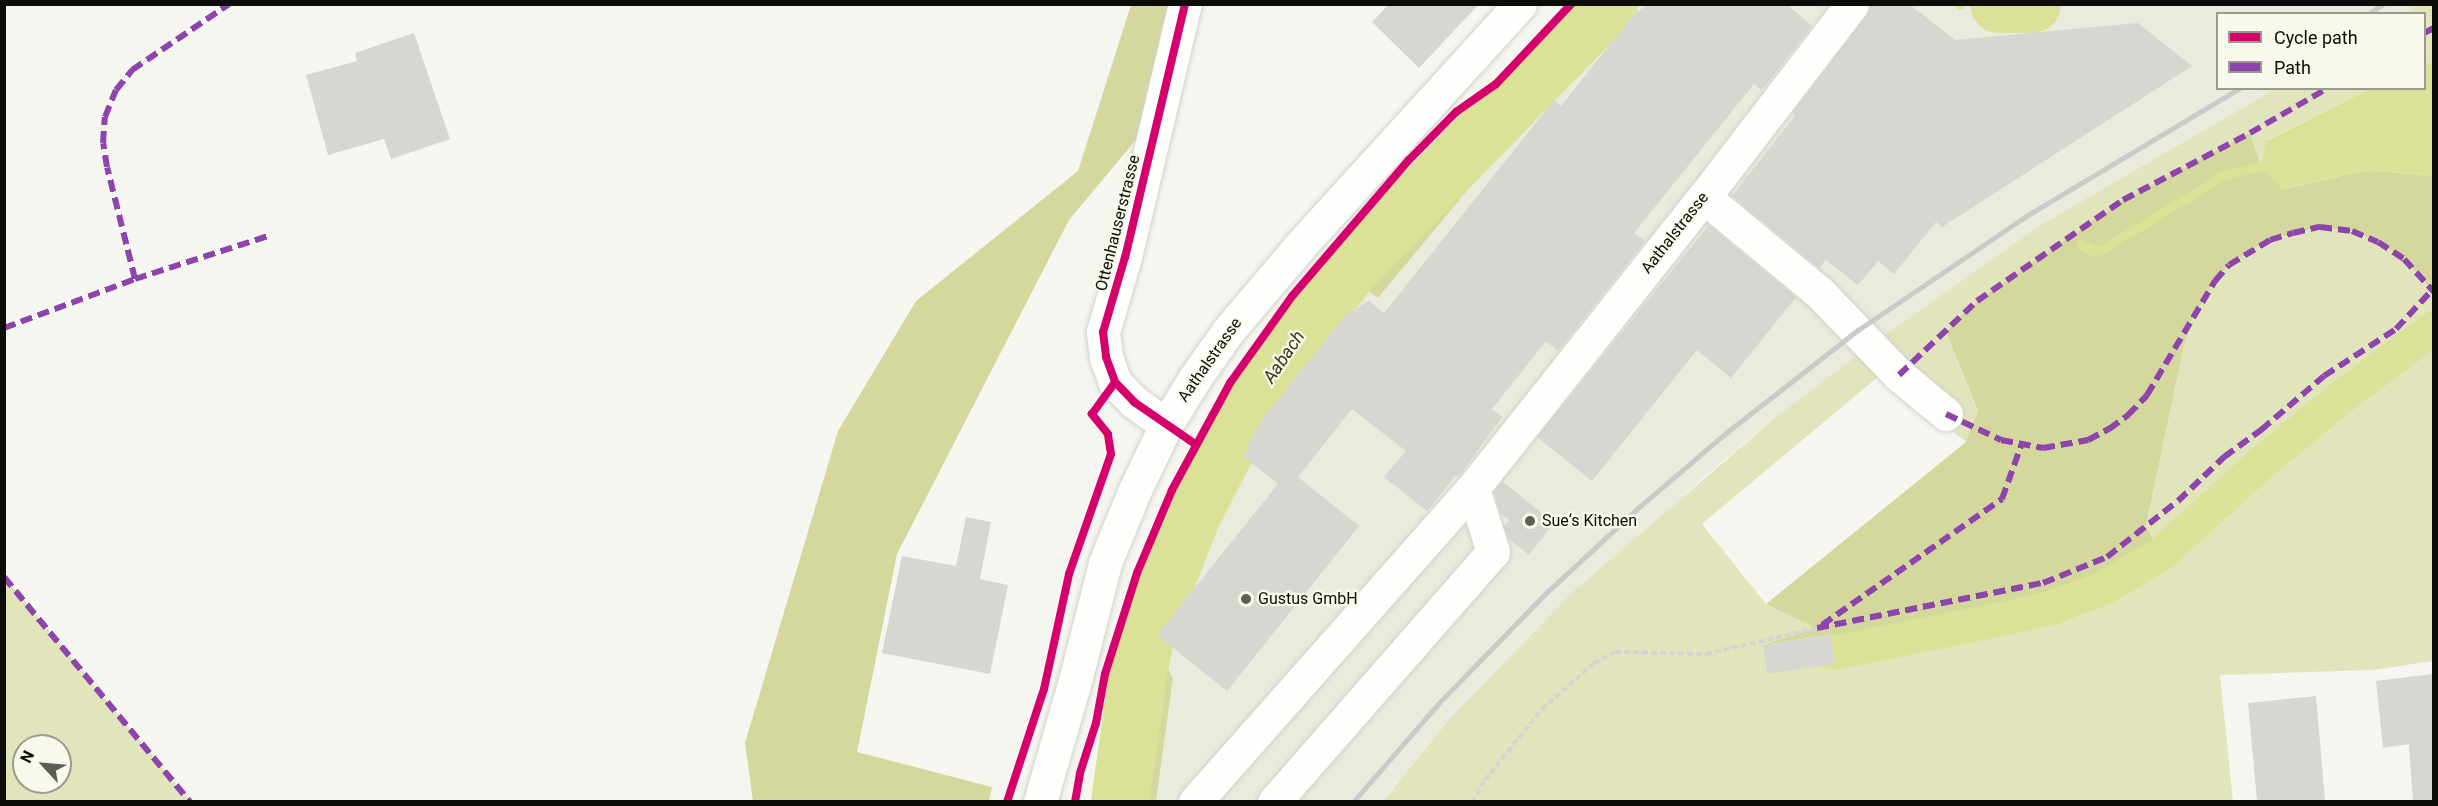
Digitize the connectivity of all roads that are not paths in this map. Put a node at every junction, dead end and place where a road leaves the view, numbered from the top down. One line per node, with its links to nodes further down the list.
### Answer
1 (1185, 4): 6 (main road, Ottenhauserstrasse)
2 (1521, 4): 6 (main road, Aathalstrasse)
3 (1852, 4): 4 (main road, Aathalstrasse)
4 (1704, 197): 5 (main road); 7 (main road, Aathalstrasse)
5 (1946, 414)
6 (1166, 425): 8 (main road, Aathalstrasse)
7 (1473, 488): 9 (main road, Aathalstrasse); 10 (main road)
8 (1046, 800)
9 (1195, 801)
10 (1274, 801)

